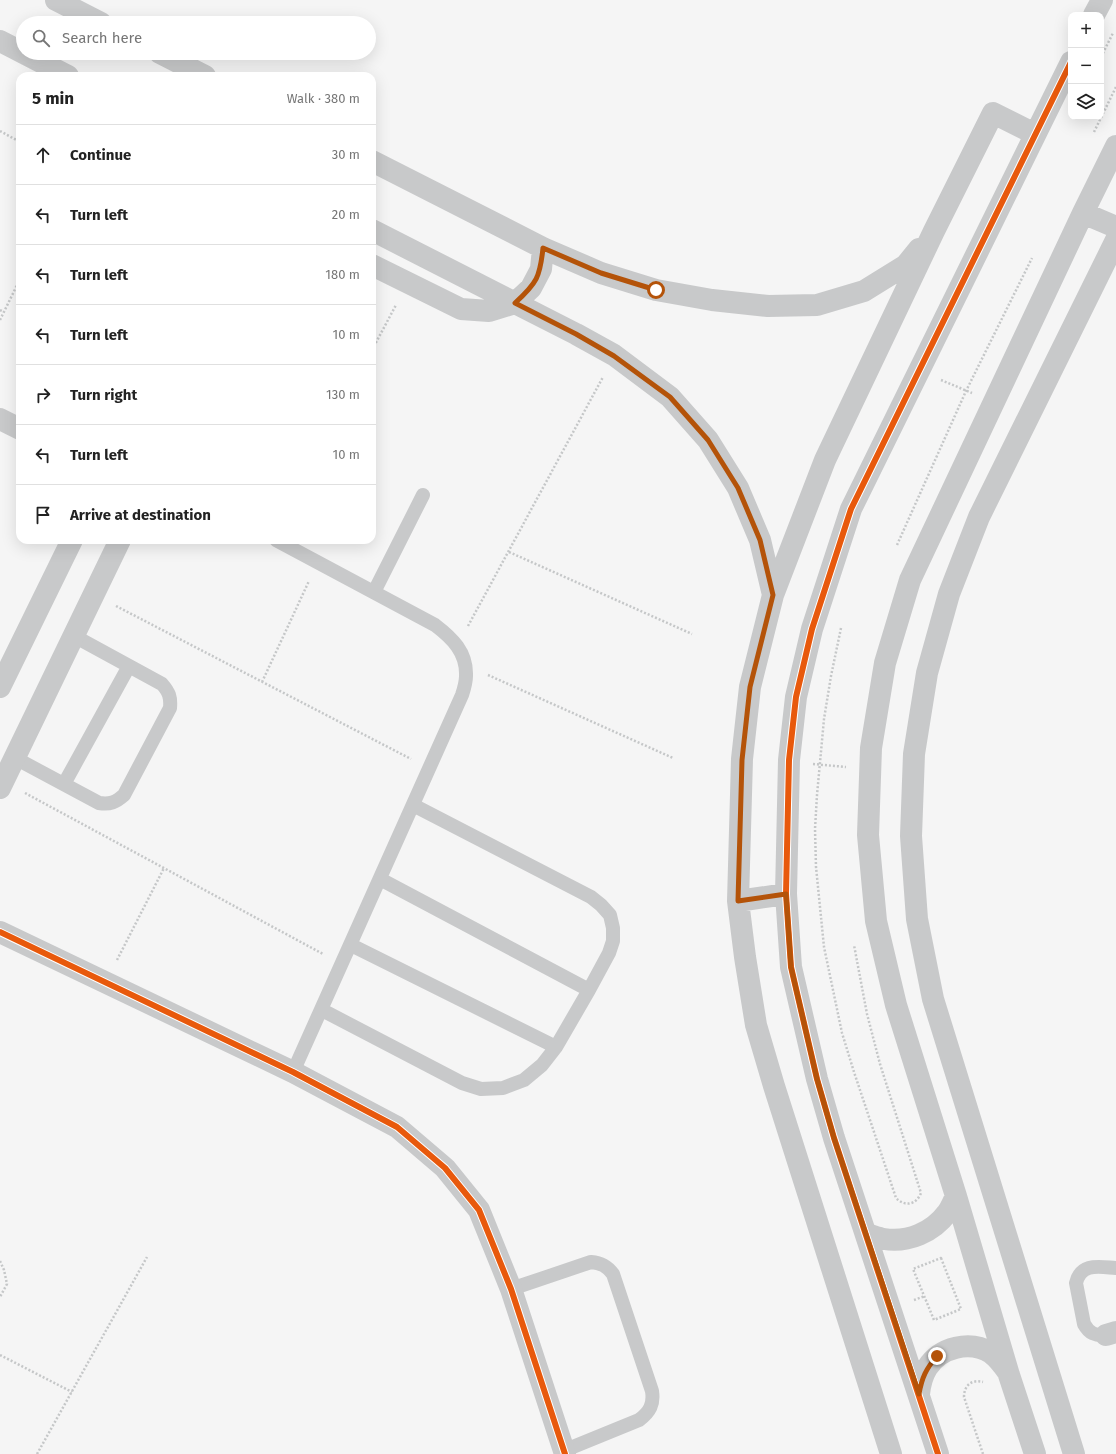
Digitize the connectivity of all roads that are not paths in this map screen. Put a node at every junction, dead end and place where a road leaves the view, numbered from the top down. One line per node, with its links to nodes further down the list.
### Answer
1 (56, 0): 4 (street)
2 (1102, 0): 3 (street)
3 (1096, 12)
4 (87, 16)
5 (0, 41): 6 (street)
6 (16, 53)
7 (26, 60): 9 (street)
8 (174, 60): 12 (street)
9 (36, 67): 11 (street)
10 (1068, 68): 13 (street)
11 (54, 72)
12 (197, 72)
13 (1035, 134): 18 (street); 40 (street)
14 (1116, 146): 16 (street)
15 (376, 163): 21 (street)
16 (1083, 213): 17 (street); 48 (street)
17 (1116, 227)
18 (934, 231): 21 (street); 31 (street)
19 (376, 232): 23 (street)
20 (1116, 240): 59 (street)
21 (543, 248): 23 (street)
22 (376, 268): 23 (street)
23 (515, 303): 31 (street)
24 (0, 419): 25 (street)
25 (16, 427)
26 (423, 495): 30 (lane)
27 (70, 544): 34 (street)
28 (118, 544): 32 (street)
29 (284, 544): 30 (lane)
30 (374, 592): 38 (lane)
31 (773, 595): 41 (street)
32 (74, 636): 33 (lane); 35 (street)
33 (129, 666): 36 (lane); 36 (lane)
34 (0, 687)
35 (15, 758): 36 (lane); 37 (street)
36 (64, 784)
37 (2, 785)
38 (413, 805): 39 (lane); 44 (lane)
39 (380, 879): 43 (lane); 44 (lane)
40 (786, 894): 41 (street); 49 (street)
41 (738, 901): 56 (street)
42 (0, 932): 47 (street)
43 (351, 945): 45 (lane); 46 (lane)
44 (589, 990): 46 (lane)
45 (322, 1010): 46 (lane); 47 (lane)
46 (556, 1047)
47 (294, 1072): 51 (street)
48 (956, 1196): 49 (street); 53 (street)
49 (866, 1234): 54 (street)
50 (1116, 1268): 52 (lane)
51 (511, 1289): 55 (street); 55 (lane)
52 (1111, 1334)
53 (1009, 1374): 54 (street); 58 (street)
54 (919, 1394): 57 (street)
55 (564, 1452)
56 (891, 1454)
57 (938, 1454)
58 (1035, 1454)
59 (1074, 1454)

